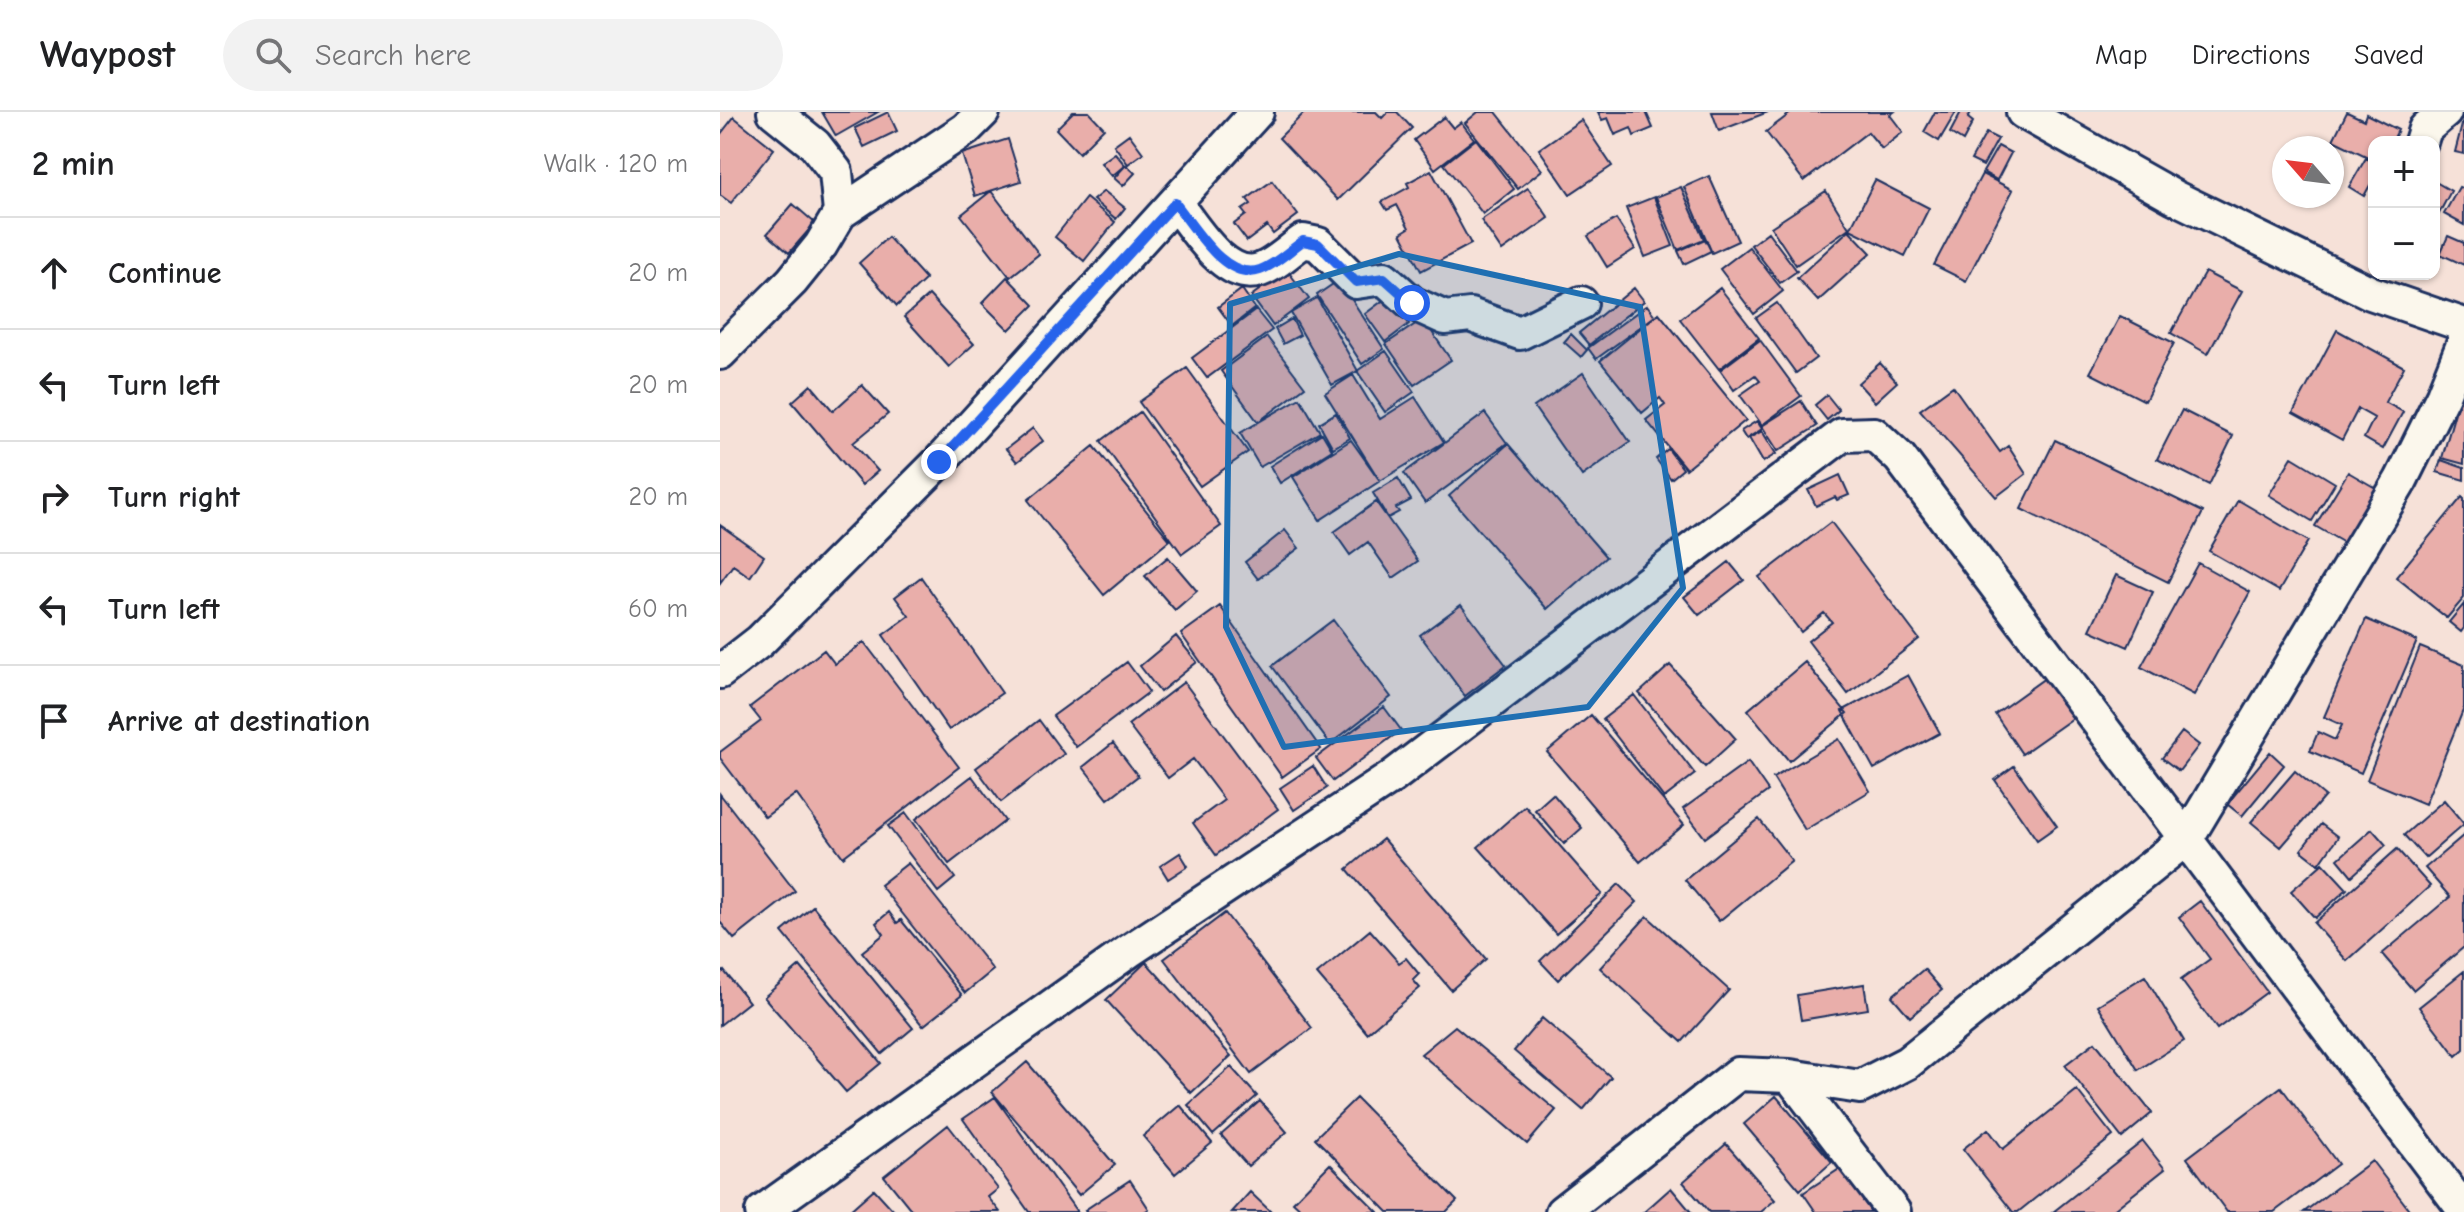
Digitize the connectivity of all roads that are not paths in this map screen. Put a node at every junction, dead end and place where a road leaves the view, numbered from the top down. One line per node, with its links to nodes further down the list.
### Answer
1 (774, 112): 8 (street)
2 (983, 112): 8 (street)
3 (1257, 112): 7 (street)
4 (2023, 112): 9 (street)
5 (2445, 112): 6 (street)
6 (2423, 136)
7 (1175, 203): 10 (street); 14 (street)
8 (840, 213): 13 (street)
9 (2374, 284): 11 (street)
10 (1581, 303)
11 (2464, 325)
12 (2464, 342): 15 (street)
13 (720, 353)
14 (720, 672)
15 (2187, 838): 16 (street); 17 (street); 18 (street)
16 (1790, 1076): 19 (street); 20 (street)
17 (2464, 1210)
18 (762, 1212)
19 (1562, 1212)
20 (1894, 1212)

